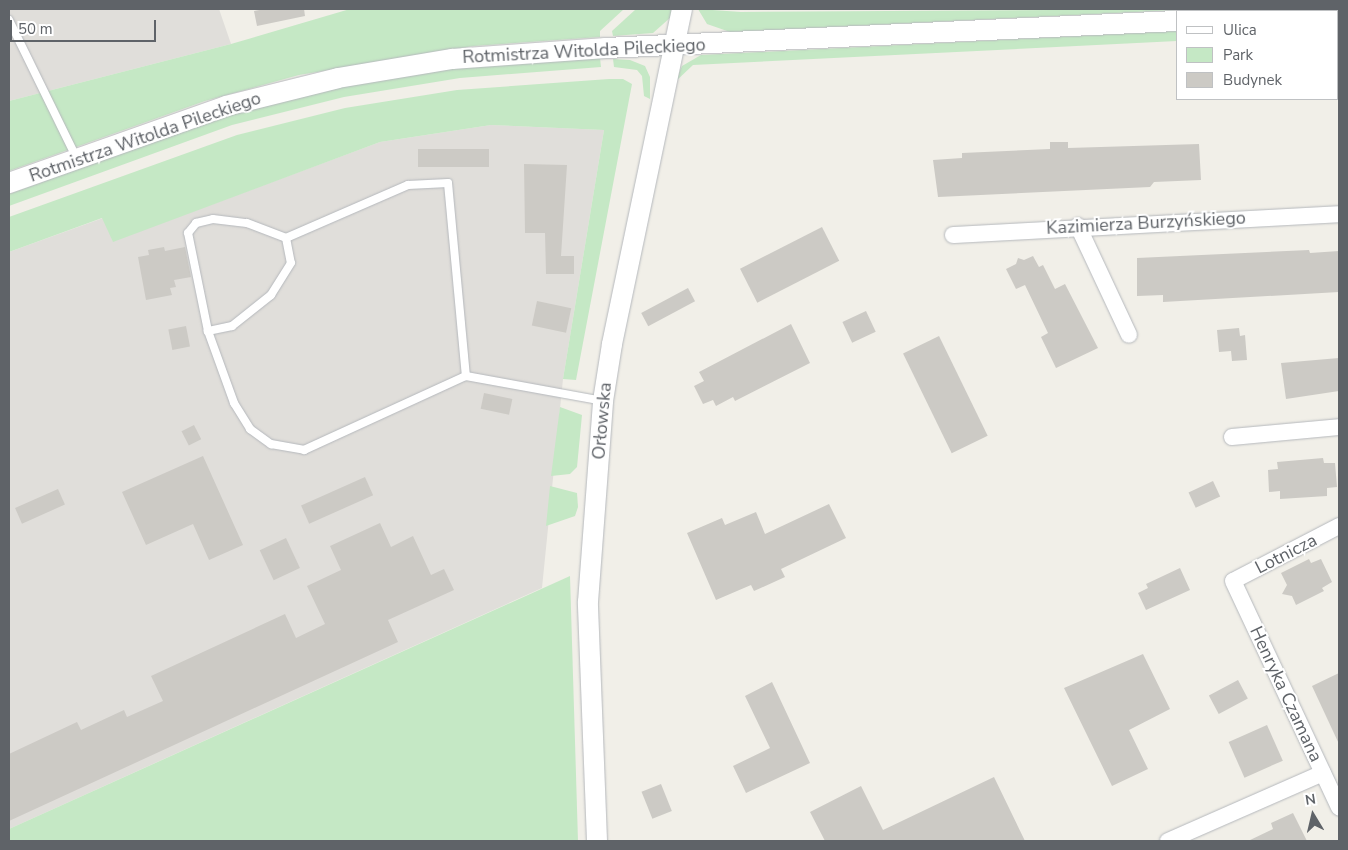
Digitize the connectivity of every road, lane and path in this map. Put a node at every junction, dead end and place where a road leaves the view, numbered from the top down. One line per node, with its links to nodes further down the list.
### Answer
1 (682, 9): 4 (street, Orłowska)
2 (9, 20): 5 (lane)
3 (1176, 21): 4 (street, Rotmistrza Witolda Pileckiego)
4 (674, 45): 5 (street, Rotmistrza Witolda Pileckiego); 14 (street, Orłowska)
5 (77, 159): 6 (street, Rotmistrza Witolda Pileckiego)
6 (9, 183)
7 (1339, 214): 8 (street, Kazimierza Burzyńskiego)
8 (1078, 226): 9 (street, Kazimierza Burzyńskiego); 12 (street)
9 (954, 235)
10 (286, 238): 11 (lane); 11 (lane); 13 (lane)
11 (208, 331): 13 (lane)
12 (1129, 335)
13 (466, 376): 14 (lane)
14 (602, 401): 21 (street, Orłowska)
15 (1339, 427): 16 (street)
16 (1232, 437)
17 (1339, 526): 18 (street, Lotnicza)
18 (1233, 580): 19 (street, Henryka Czamana)
19 (1323, 773): 20 (street, Henryka Czamana); 22 (street)
20 (1339, 807)
21 (597, 841)
22 (1168, 841)

